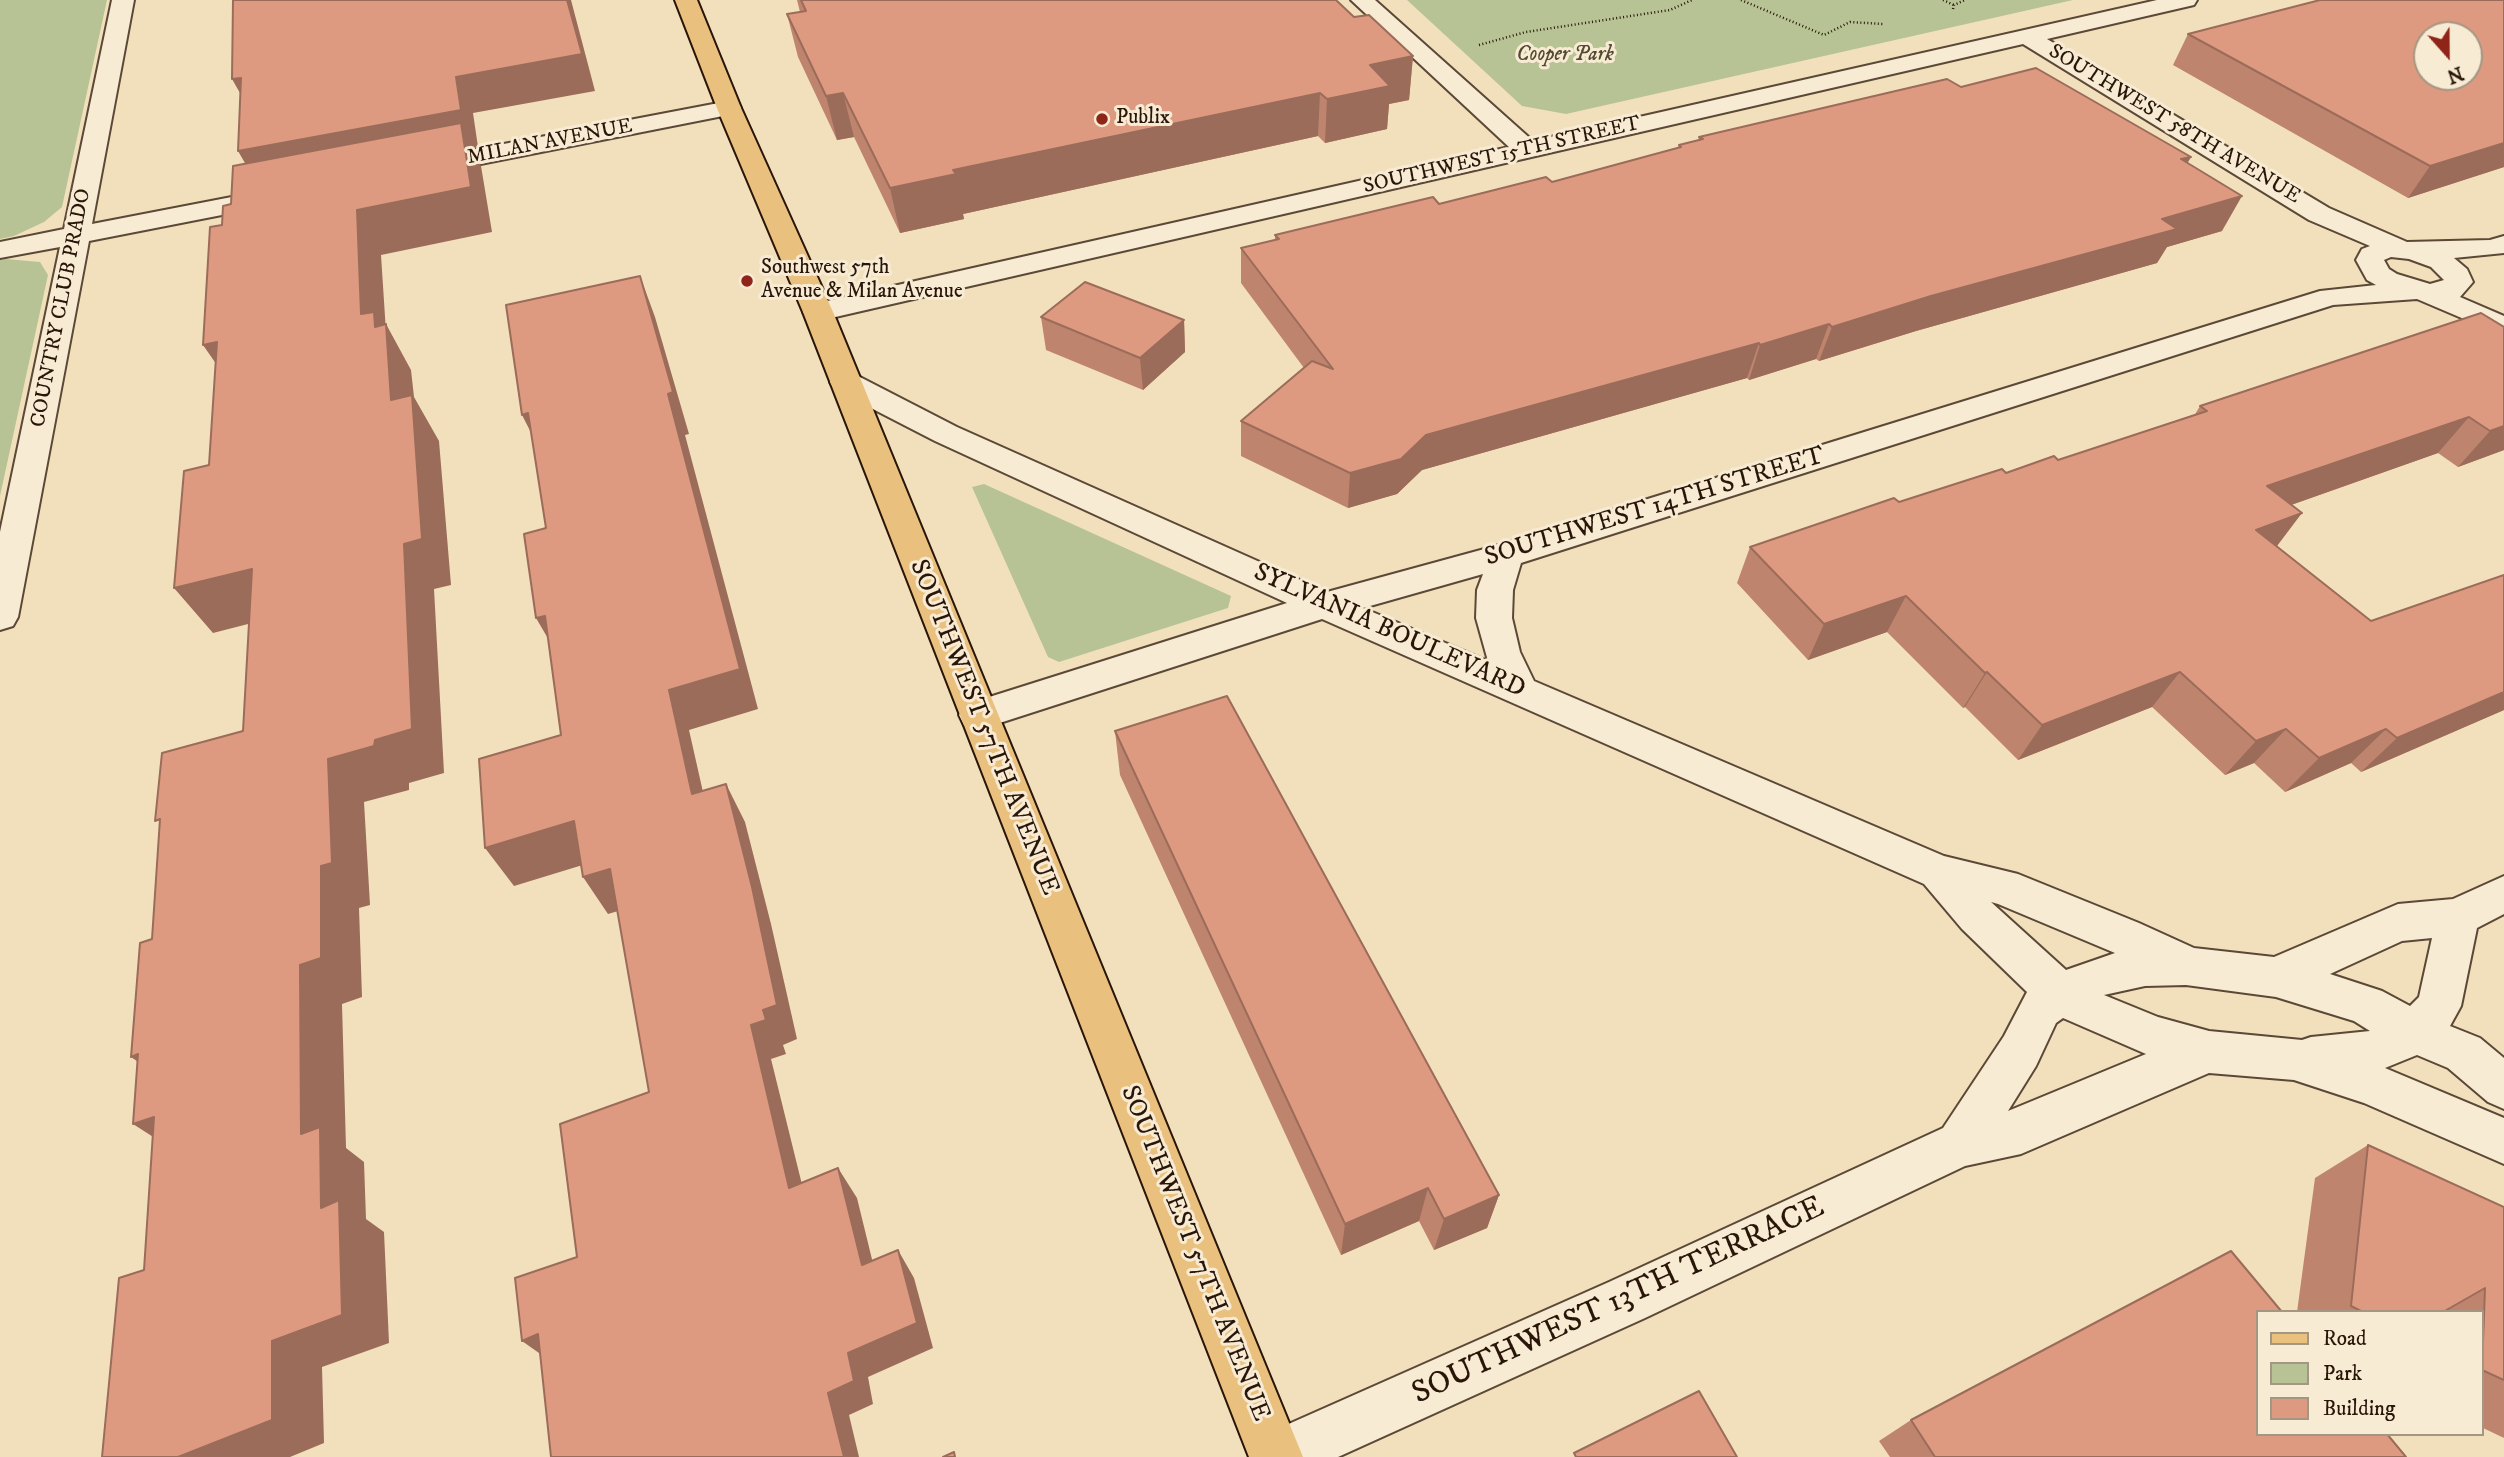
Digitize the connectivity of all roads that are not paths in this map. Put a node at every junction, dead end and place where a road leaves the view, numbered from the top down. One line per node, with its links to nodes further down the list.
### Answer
1 (123, 0): 13 (street, COUNTRY CLUB PRADO)
2 (1362, 0): 7 (street)
3 (2186, 0): 5 (street, SOUTHWEST 15TH STREET)
4 (691, 1): 8 (main road, SOUTHWEST 57TH AVENUE)
5 (2028, 37): 9 (street, SOUTHWEST 15TH STREET); 12 (street, SOUTHWEST 58TH AVENUE)
6 (1369, 38): 7 (street)
7 (1422, 56): 9 (street)
8 (729, 108): 10 (street, MILAN AVENUE); 21 (main road, SOUTHWEST 57TH AVENUE)
9 (1528, 150): 21 (street, SOUTHWEST 15TH STREET)
10 (407, 171)
11 (300, 192): 13 (street)
12 (2319, 214): 16 (street, SOUTHWEST 58TH AVENUE); 17 (street, SOUTHWEST 58TH AVENUE)
13 (76, 235): 15 (street); 27 (street, COUNTRY CLUB PRADO)
14 (2498, 246): 16 (street); 18 (street)
15 (0, 250)
16 (2407, 250): 17 (street, SOUTHWEST 14TH STREET); 18 (street, SOUTHWEST 58TH AVENUE)
17 (2371, 263): 19 (street, SOUTHWEST 58TH AVENUE); 20 (street, SOUTHWEST 14TH STREET)
18 (2458, 279): 19 (street); 22 (street)
19 (2421, 292): 20 (street, SOUTHWEST 14TH STREET); 23 (street)
20 (2330, 297): 25 (street, SOUTHWEST 14TH STREET)
21 (818, 313): 24 (main road, SOUTHWEST 57TH AVENUE)
22 (2504, 317)
23 (2504, 327)
24 (845, 382): 26 (street, SYLVANIA BOULEVARD); 29 (main road, SOUTHWEST 57TH AVENUE)
25 (1506, 555): 26 (street, SOUTHWEST 14TH STREET); 28 (street)
26 (1327, 607): 28 (street, SYLVANIA BOULEVARD); 29 (street, SOUTHWEST 14TH STREET)
27 (0, 617)
28 (1519, 690): 30 (street, SYLVANIA BOULEVARD)
29 (978, 715): 42 (main road, SOUTHWEST 57TH AVENUE)
30 (1939, 872): 33 (street, SYLVANIA BOULEVARD); 35 (street, SYLVANIA BOULEVARD)
31 (2504, 894): 32 (street)
32 (2458, 917): 34 (street); 36 (street)
33 (2190, 967): 34 (street, SYLVANIA BOULEVARD); 35 (street)
34 (2276, 977): 36 (street, SYLVANIA BOULEVARD)
35 (2062, 993): 37 (street, SYLVANIA BOULEVARD); 41 (street)
36 (2414, 1032): 38 (street); 39 (street, SYLVANIA BOULEVARD)
37 (2209, 1052): 38 (street, SYLVANIA BOULEVARD); 41 (street, SOUTHWEST 13TH TERRACE)
38 (2294, 1059): 40 (street, SYLVANIA BOULEVARD)
39 (2504, 1087)
40 (2504, 1141)
41 (1960, 1144): 42 (street, SOUTHWEST 13TH TERRACE)
42 (1276, 1457)

